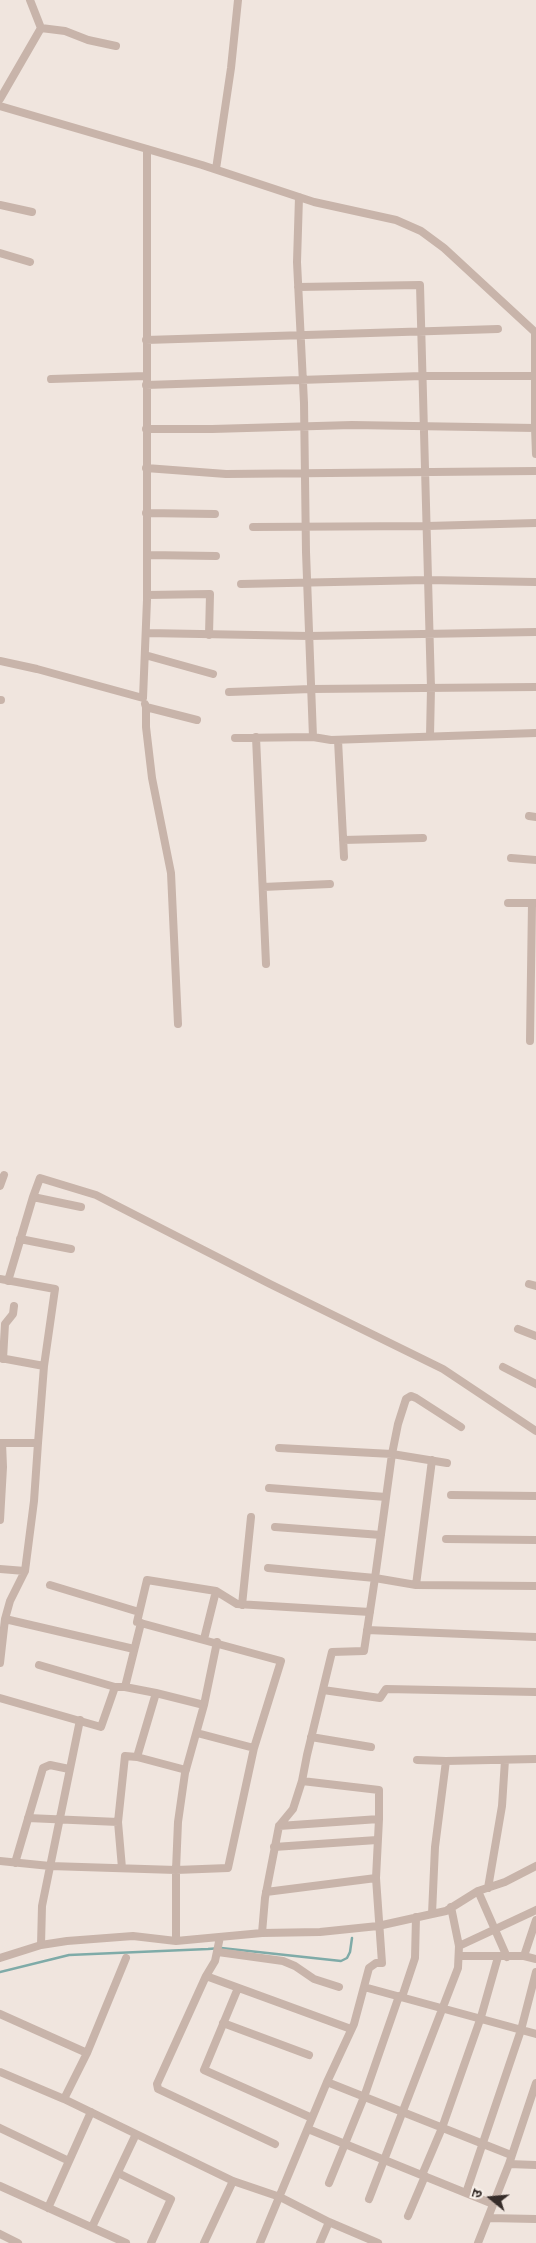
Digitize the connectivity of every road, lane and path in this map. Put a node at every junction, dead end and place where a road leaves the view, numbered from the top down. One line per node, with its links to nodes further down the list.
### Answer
1 (30, 0): 3 (street)
2 (238, 0): 8 (street)
3 (41, 28): 4 (street); 5 (street)
4 (116, 46)
5 (0, 99)
6 (0, 106): 7 (street)
7 (147, 149): 8 (street); 19 (street)
8 (216, 170): 9 (street)
9 (299, 197): 14 (street); 17 (street)
10 (0, 205): 11 (street)
11 (32, 212)
12 (0, 253): 13 (street)
13 (30, 262)
14 (298, 287): 16 (street); 18 (street)
15 (498, 329): 16 (street)
16 (421, 331): 18 (street); 20 (street)
17 (535, 333): 21 (street)
18 (301, 334): 19 (street); 24 (street)
19 (146, 340): 23 (street)
20 (422, 376): 21 (street); 24 (street); 26 (street)
21 (535, 376): 27 (street)
22 (51, 379): 23 (street)
23 (146, 380): 24 (street); 28 (street)
24 (303, 380): 25 (street)
25 (304, 425): 26 (street); 28 (street); 33 (street)
26 (424, 426): 27 (street); 31 (street)
27 (535, 428): 29 (street)
28 (146, 429): 30 (street)
29 (536, 454)
30 (146, 468): 33 (street); 34 (street)
31 (425, 471): 32 (street); 33 (street); 38 (street)
32 (536, 471)
33 (305, 474): 37 (street)
34 (146, 513): 35 (street); 40 (street)
35 (215, 514)
36 (536, 523): 38 (street)
37 (306, 526): 38 (street); 39 (street); 43 (street)
38 (427, 526): 42 (street)
39 (253, 527)
40 (147, 555): 41 (street); 46 (street)
41 (216, 556)
42 (428, 580): 43 (street); 44 (street); 49 (street)
43 (307, 581): 45 (street); 51 (street)
44 (536, 582)
45 (241, 584)
46 (147, 595): 48 (street); 50 (street)
47 (536, 632): 49 (street)
48 (146, 633): 50 (street); 52 (street)
49 (428, 634): 51 (street); 56 (street)
50 (209, 635): 51 (street)
51 (309, 636): 57 (street)
52 (145, 655): 54 (street); 59 (street)
53 (0, 662): 59 (street)
54 (213, 674)
55 (536, 687): 56 (street)
56 (431, 688): 57 (street); 63 (street)
57 (311, 689): 58 (street); 65 (street)
58 (229, 692)
59 (143, 698): 60 (street)
60 (146, 707): 61 (street); 78 (street)
61 (197, 720)
62 (536, 733): 63 (street)
63 (430, 736): 67 (street)
64 (256, 737): 65 (street); 66 (street); 74 (street)
65 (313, 737): 67 (street)
66 (235, 738)
67 (338, 740): 69 (street)
68 (423, 838): 69 (street)
69 (343, 840): 70 (street)
70 (344, 857)
71 (511, 858): 72 (street)
72 (536, 860)
73 (330, 884): 74 (street)
74 (263, 887): 77 (street)
75 (508, 903): 76 (street)
76 (534, 903): 79 (street)
77 (266, 964)
78 (178, 1024)
79 (530, 1041)
80 (4, 1175): 81 (street)
81 (0, 1186)
82 (33, 1197): 83 (street); 84 (street); 95 (street)
83 (81, 1207)
84 (20, 1239): 85 (street); 86 (street)
85 (72, 1249)
86 (4, 1280): 91 (street)
87 (14, 1306): 90 (street)
88 (518, 1329): 89 (street)
89 (536, 1336)
90 (1, 1359): 91 (street)
91 (44, 1366): 97 (street)
92 (503, 1367): 93 (street)
93 (536, 1384)
94 (461, 1427): 99 (street)
95 (535, 1428)
96 (1, 1443): 97 (street); 107 (street)
97 (38, 1443): 114 (street)
98 (279, 1448): 99 (street)
99 (392, 1454): 100 (street); 105 (street)
100 (432, 1460): 101 (street); 117 (street)
101 (447, 1463)
102 (269, 1488): 105 (street)
103 (451, 1495): 104 (street)
104 (536, 1496)
105 (386, 1497): 109 (street)
106 (251, 1517): 122 (street)
107 (0, 1520)
108 (275, 1527): 109 (street)
109 (381, 1535): 115 (street)
110 (446, 1539): 111 (street)
111 (536, 1540)
112 (268, 1568): 115 (street)
113 (0, 1569): 114 (street)
114 (25, 1571): 121 (street)
115 (375, 1578): 117 (street); 124 (street)
116 (50, 1585): 123 (street)
117 (416, 1585): 118 (street)
118 (536, 1586)
119 (216, 1591): 122 (street); 123 (street); 129 (street)
120 (0, 1600): 121 (street)
121 (10, 1601): 125 (street)
122 (242, 1605): 124 (street)
123 (139, 1612): 126 (street)
124 (370, 1612): 127 (street)
125 (5, 1619): 131 (street); 132 (street)
126 (141, 1623): 129 (street); 132 (street)
127 (367, 1630): 128 (street); 137 (street)
128 (536, 1637)
129 (204, 1639): 130 (street)
130 (217, 1642): 141 (street); 146 (street)
131 (1, 1644): 133 (street)
132 (134, 1649): 136 (street)
133 (0, 1663)
134 (39, 1665): 135 (street)
135 (115, 1687): 136 (street); 142 (street)
136 (125, 1687): 139 (street)
137 (323, 1690): 138 (street); 144 (street)
138 (536, 1692)
139 (156, 1693): 141 (street); 147 (street)
140 (0, 1698): 142 (street)
141 (204, 1705): 143 (street)
142 (80, 1720): 152 (street)
143 (196, 1733): 146 (street); 153 (street)
144 (311, 1738): 145 (street); 154 (street)
145 (371, 1746)
146 (254, 1748): 167 (street)
147 (137, 1756): 153 (street); 158 (street)
148 (417, 1760): 151 (street)
149 (505, 1760): 150 (street); 151 (street); 169 (street)
150 (536, 1760)
151 (446, 1761): 174 (street)
152 (69, 1769): 155 (street); 157 (street)
153 (186, 1770): 167 (street)
154 (302, 1781): 156 (street); 159 (street)
155 (28, 1818): 157 (street); 163 (street)
156 (380, 1819): 159 (street); 160 (street)
157 (60, 1820): 158 (street); 164 (street)
158 (118, 1822): 166 (street)
159 (279, 1826): 161 (street)
160 (377, 1840): 161 (street); 168 (street)
161 (274, 1847): 171 (street)
162 (0, 1861): 163 (street)
163 (15, 1862): 164 (street)
164 (50, 1866): 166 (street); 182 (street)
165 (536, 1866): 169 (street)
166 (122, 1868): 167 (street)
167 (176, 1870): 181 (street)
168 (376, 1878): 171 (street); 177 (street)
169 (488, 1888): 170 (street)
170 (478, 1891): 172 (street); 178 (street)
171 (266, 1892): 179 (street)
172 (452, 1907): 174 (street); 183 (street)
173 (536, 1910): 178 (street)
174 (432, 1914): 175 (street)
175 (416, 1917): 177 (street); 198 (street)
176 (536, 1920): 186 (street)
177 (378, 1926): 179 (street); 194 (street)
178 (496, 1930): 183 (street); 188 (street)
179 (262, 1933): 180 (street)
180 (220, 1937): 181 (street); 184 (street)
181 (176, 1941): 182 (street)
182 (41, 1945): 189 (street)
183 (459, 1946): 185 (street)
184 (218, 1952): 193 (street); 196 (street)
185 (459, 1956): 187 (street); 199 (street)
186 (524, 1956): 188 (street); 191 (street)
187 (498, 1957): 188 (street); 201 (street)
188 (507, 1957)
189 (0, 1958)
190 (126, 1958): 206 (street)
191 (536, 1959)
192 (536, 1972): 197 (street)
193 (206, 1976): 195 (street); 220 (street)
194 (364, 1987): 198 (street); 203 (street)
195 (238, 1988): 202 (street); 203 (street)
196 (339, 1988)
197 (533, 1996): 204 (street)
198 (400, 1997): 199 (street); 211 (street)
199 (444, 2008): 201 (street); 214 (street)
200 (0, 2014): 206 (street)
201 (481, 2018): 204 (street); 217 (street)
202 (223, 2023): 207 (street); 215 (street)
203 (351, 2029): 209 (street)
204 (521, 2030): 205 (street); 222 (street)
205 (536, 2034)
206 (87, 2054): 212 (street)
207 (309, 2055)
208 (0, 2072): 212 (street)
209 (327, 2082): 211 (street); 215 (street)
210 (536, 2083): 223 (street)
211 (364, 2097): 214 (street); 221 (street)
212 (64, 2100): 213 (street)
213 (91, 2112): 219 (street); 225 (street)
214 (404, 2112): 217 (street); 224 (street)
215 (312, 2118): 218 (street)
216 (0, 2128): 225 (street)
217 (442, 2128): 222 (street); 229 (street)
218 (308, 2129): 221 (street); 234 (street)
219 (136, 2134): 228 (street); 230 (street)
220 (275, 2144)
221 (345, 2144): 224 (street); 231 (street)
222 (483, 2144): 223 (street); 233 (street)
223 (511, 2155): 226 (street)
224 (384, 2160): 229 (street); 235 (street)
225 (69, 2161): 237 (street)
226 (509, 2164): 227 (street); 236 (street)
227 (536, 2166)
228 (118, 2173): 242 (street); 247 (street)
229 (423, 2175): 233 (street); 238 (street)
230 (233, 2181): 234 (street); 248 (street)
231 (330, 2183)
232 (0, 2186): 237 (street)
233 (466, 2193): 236 (street)
234 (280, 2197): 241 (street); 249 (street)
235 (369, 2200)
236 (493, 2204): 239 (street)
237 (48, 2208): 242 (street)
238 (408, 2216)
239 (488, 2218): 240 (street); 253 (street)
240 (536, 2219)
241 (329, 2222): 244 (street); 250 (street)
242 (92, 2228): 246 (street)
243 (0, 2234): 245 (street)
244 (358, 2234): 251 (street); 252 (street)
245 (18, 2243)
246 (126, 2243)
247 (151, 2243)
248 (204, 2243)
249 (260, 2243)
250 (320, 2243)
251 (354, 2243)
252 (378, 2243)
253 (478, 2243)

